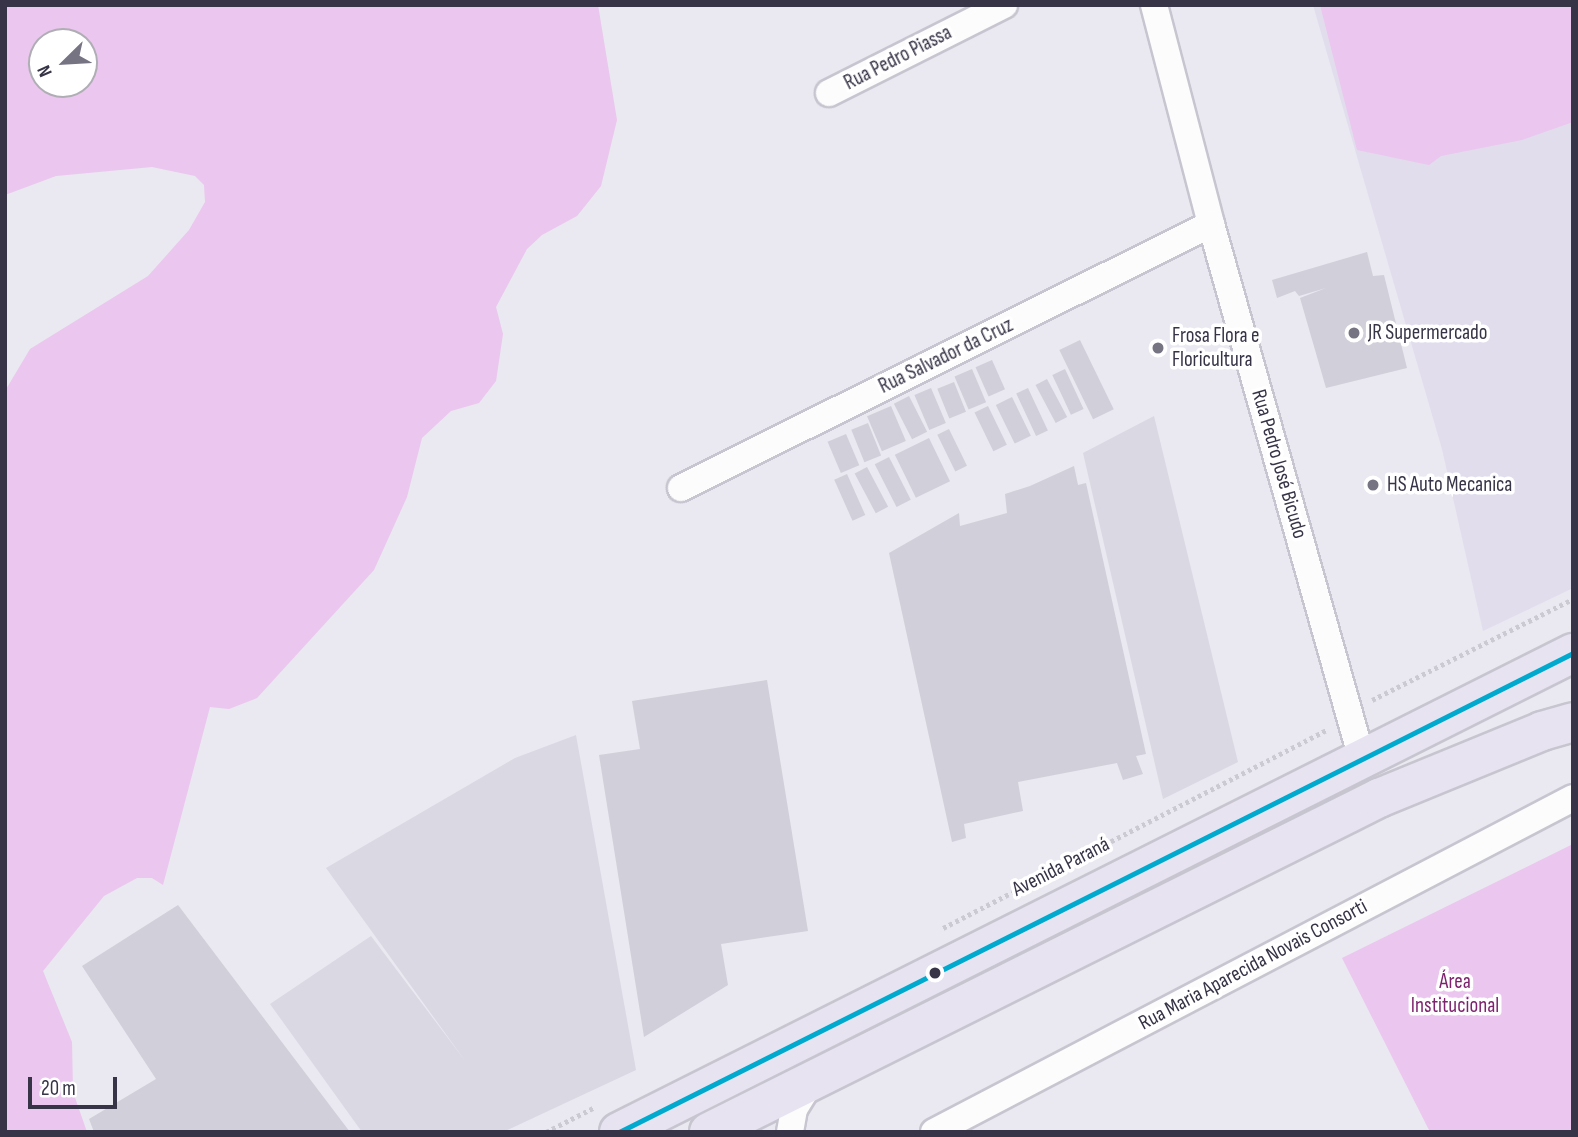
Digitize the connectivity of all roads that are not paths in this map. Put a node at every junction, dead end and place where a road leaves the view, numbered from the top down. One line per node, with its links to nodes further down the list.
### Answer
1 (1004, 5): 3 (street, Rua Pedro Piassa)
2 (1154, 5): 4 (street, Rua Pedro José Bicudo)
3 (829, 93)
4 (1211, 224): 5 (street, Rua Salvador da Cruz); 8 (street, Rua Pedro José Bicudo)
5 (681, 488)
6 (1573, 653): 8 (main road, Avenida Paraná)
7 (1573, 722): 10 (main road)
8 (1362, 760): 11 (main road, Avenida Paraná)
9 (1573, 798): 14 (street, Rua Maria Aparecida Novais Consorti)
10 (812, 1080): 12 (main road); 13 (street)
11 (608, 1119)
12 (709, 1132)
13 (790, 1132)
14 (933, 1132)

